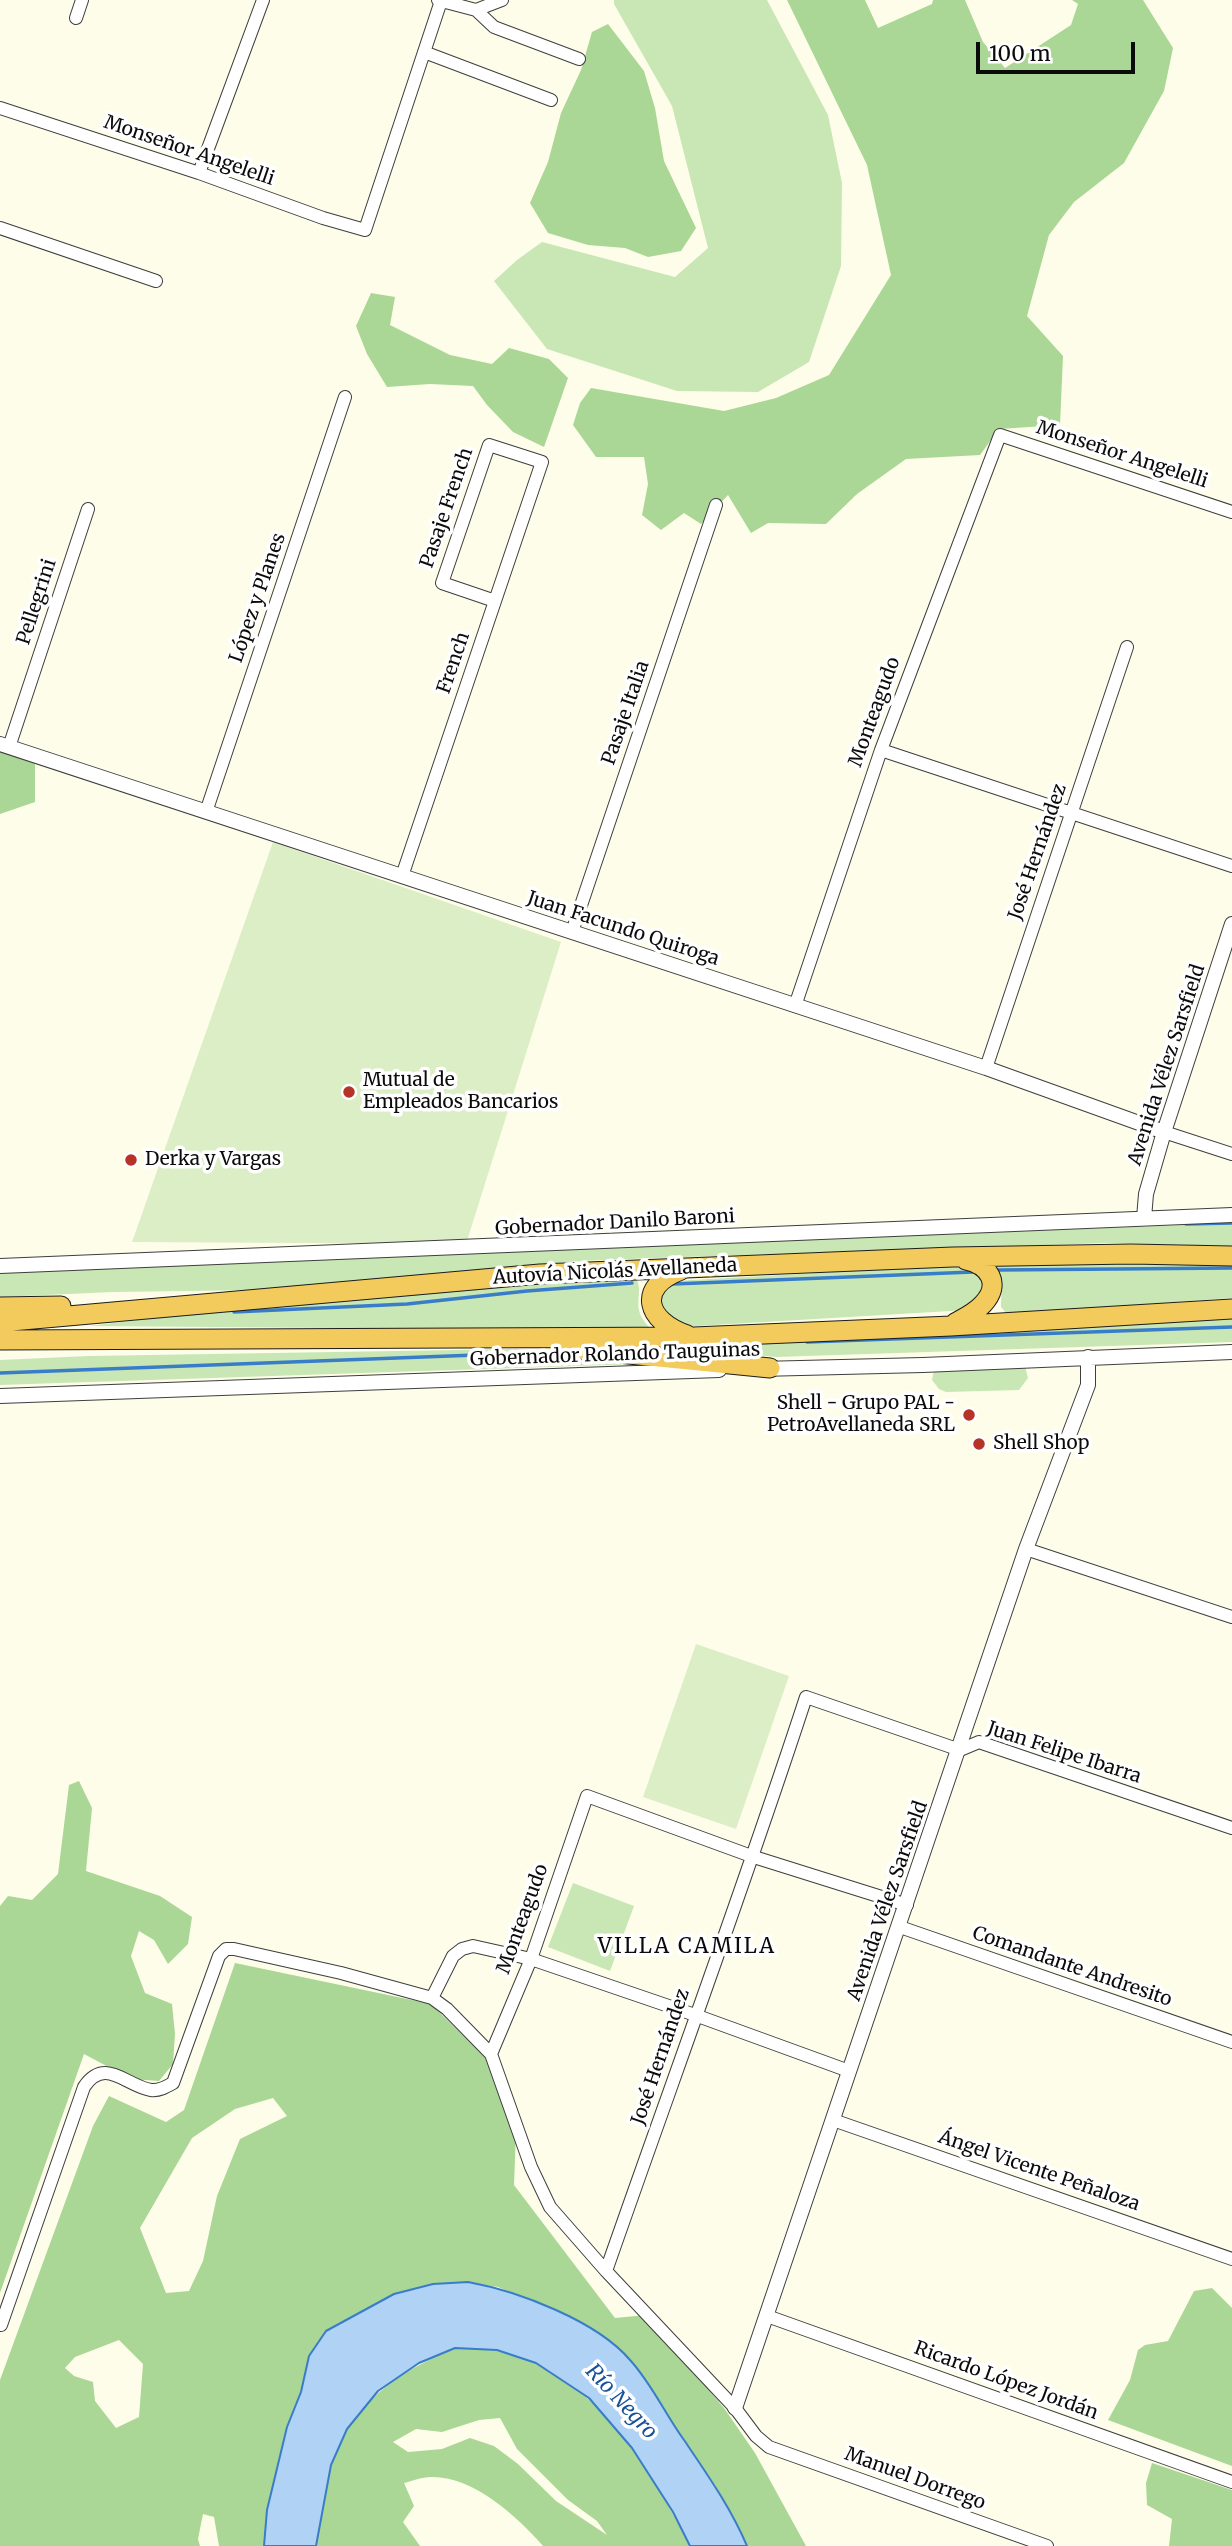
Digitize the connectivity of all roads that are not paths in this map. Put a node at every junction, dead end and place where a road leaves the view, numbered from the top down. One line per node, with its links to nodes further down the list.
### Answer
1 (82, 0): 6 (street)
2 (263, 0): 11 (street)
3 (502, 0): 5 (street)
4 (439, 1): 5 (street); 7 (street)
5 (476, 10): 8 (street)
6 (76, 18)
7 (424, 52): 9 (street); 11 (street, Monseñor Angelelli)
8 (579, 59)
9 (551, 100)
10 (0, 108): 11 (street, Monseñor Angelelli)
11 (199, 173)
12 (0, 228): 13 (street)
13 (156, 281)
14 (345, 397): 24 (street, López y Planes)
15 (1000, 435): 19 (street, Monseñor Angelelli); 23 (street, Monteagudo)
16 (542, 462): 20 (street, French); 20 (street, Pasaje French)
17 (716, 505): 29 (street, Pasaje Italia)
18 (88, 509): 22 (street, Pellegrini)
19 (1232, 512)
20 (495, 601): 27 (street, French)
21 (1127, 648): 25 (street, José Hernández)
22 (4, 745): 24 (street, Juan Facundo Quiroga)
23 (881, 750): 25 (street); 30 (street, Monteagudo)
24 (206, 812): 27 (street, Juan Facundo Quiroga)
25 (1071, 813): 26 (street); 31 (street, José Hernández)
26 (1232, 866)
27 (402, 876): 29 (street, Juan Facundo Quiroga)
28 (1232, 924): 32 (street, Avenida Vélez Sarsfield)
29 (572, 932): 30 (street, Juan Facundo Quiroga)
30 (795, 1006): 31 (street, Juan Facundo Quiroga)
31 (986, 1068): 32 (street, Juan Facundo Quiroga)
32 (1164, 1132): 33 (street, Juan Facundo Quiroga); 35 (street, Avenida Vélez Sarsfield)
33 (1232, 1154)
34 (1232, 1215): 35 (street, Gobernador Danilo Baroni)
35 (1144, 1218): 38 (street, Gobernador Danilo Baroni)
36 (1232, 1256): 37 (highway, Autovía Nicolás Avellaneda)
37 (953, 1257): 39 (highway, Autovía Nicolás Avellaneda); 44 (highway)
38 (0, 1266)
39 (696, 1266): 40 (highway, Autovía Nicolás Avellaneda); 45 (highway)
40 (185, 1305): 41 (highway); 43 (highway, Autovía Nicolás Avellaneda)
41 (0, 1307)
42 (1232, 1309): 44 (highway)
43 (0, 1322)
44 (951, 1326): 45 (highway)
45 (694, 1337): 48 (highway)
46 (231, 1339): 47 (highway); 48 (highway); 49 (highway)
47 (0, 1340)
48 (469, 1340): 52 (highway)
49 (0, 1352)
50 (1232, 1352): 51 (street, Gobernador Rolando Tauguinas)
51 (1088, 1357): 52 (street, Gobernador Rolando Tauguinas); 54 (street, Avenida Vélez Sarsfield)
52 (770, 1368): 53 (street, Gobernador Rolando Tauguinas)
53 (0, 1396)
54 (1026, 1549): 55 (street); 57 (street, Avenida Vélez Sarsfield)
55 (1232, 1617)
56 (806, 1697): 57 (street, Juan Felipe Ibarra); 59 (street, José Hernández)
57 (960, 1750): 58 (street, Juan Felipe Ibarra); 60 (street, Avenida Vélez Sarsfield)
58 (1232, 1828)
59 (754, 1857): 60 (street); 62 (street, Monteagudo); 64 (street, José Hernández)
60 (907, 1905): 61 (street, Avenida Vélez Sarsfield)
61 (900, 1927): 65 (street, Comandante Andresito); 67 (street, Avenida Vélez Sarsfield)
62 (531, 1959): 63 (street); 64 (street); 66 (street, Monteagudo)
63 (432, 1998): 66 (street); 72 (street)
64 (695, 2015): 67 (street); 70 (street, José Hernández)
65 (1232, 2042)
66 (491, 2054): 70 (street)
67 (849, 2071): 68 (street, Avenida Vélez Sarsfield)
68 (833, 2120): 69 (street, Ángel Vicente Peñaloza); 71 (street, Avenida Vélez Sarsfield)
69 (1232, 2259)
70 (606, 2271): 73 (street)
71 (767, 2316): 73 (street, Avenida Vélez Sarsfield); 74 (street, Ricardo López Jordán)
72 (1, 2325)
73 (735, 2408): 75 (street, Manuel Dorrego)
74 (1232, 2482)
75 (1047, 2546)

